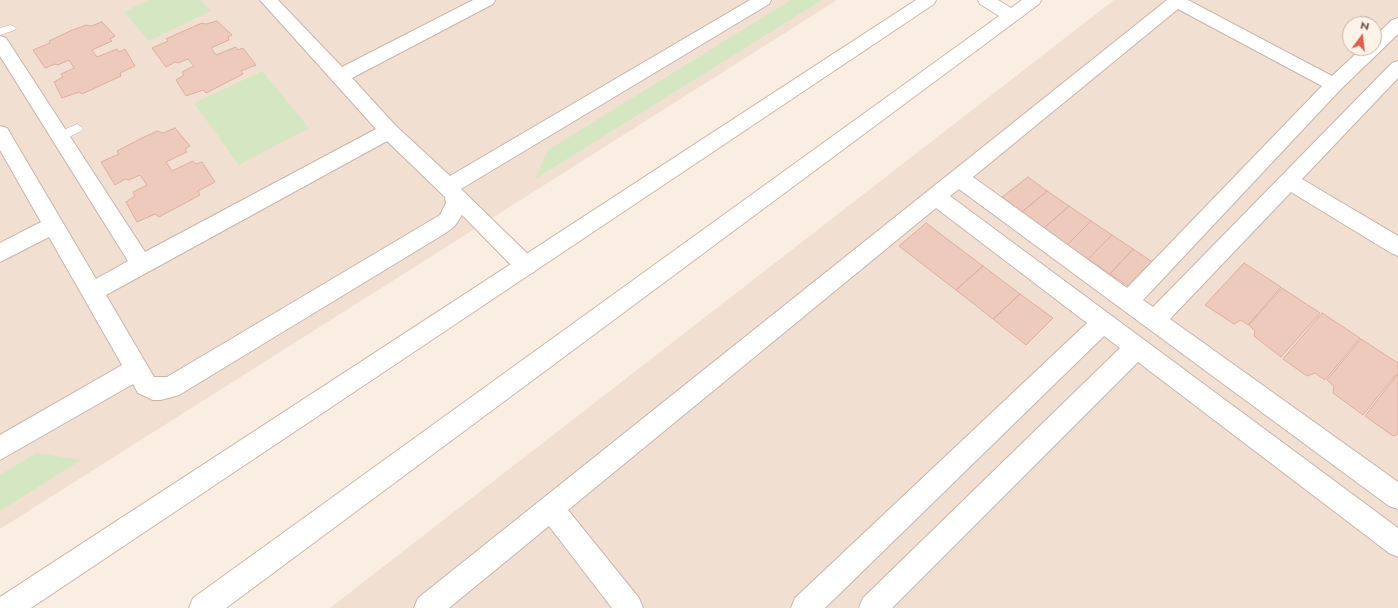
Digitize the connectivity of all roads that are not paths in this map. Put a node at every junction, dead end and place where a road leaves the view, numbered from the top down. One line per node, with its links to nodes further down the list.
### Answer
1 (268, 0): 15 (street)
2 (487, 0): 15 (street)
3 (763, 0): 21 (street)
4 (928, 0): 27 (street)
5 (986, 0): 8 (street)
6 (1033, 0): 8 (street)
7 (1178, 0): 16 (street); 19 (street)
8 (1011, 16): 38 (street)
9 (1398, 24): 12 (street)
10 (0, 32): 11 (lane)
11 (5, 35): 26 (street)
12 (1382, 39)
13 (1365, 56): 16 (street)
14 (1398, 67): 20 (street)
15 (340, 76): 17 (street)
16 (1334, 85): 29 (street)
17 (389, 130): 21 (street); 26 (street)
18 (0, 133): 23 (street)
19 (959, 178): 22 (street); 29 (street)
20 (1289, 181): 24 (street); 29 (street)
21 (451, 191): 27 (street); 32 (street)
22 (935, 196): 30 (street); 35 (street)
23 (53, 225): 25 (street); 28 (street)
24 (1398, 247)
25 (0, 253)
26 (141, 264): 28 (street)
27 (526, 266): 37 (street)
28 (92, 292): 32 (street)
29 (1140, 310): 30 (street); 34 (street)
30 (1110, 327): 31 (street); 41 (street)
31 (1137, 347): 36 (street); 42 (street)
32 (137, 369): 33 (street)
33 (0, 448)
34 (1398, 498)
35 (551, 509): 39 (street); 40 (street)
36 (1398, 544)
37 (7, 608)
38 (203, 608)
39 (428, 608)
40 (629, 608)
41 (805, 608)
42 (873, 608)

